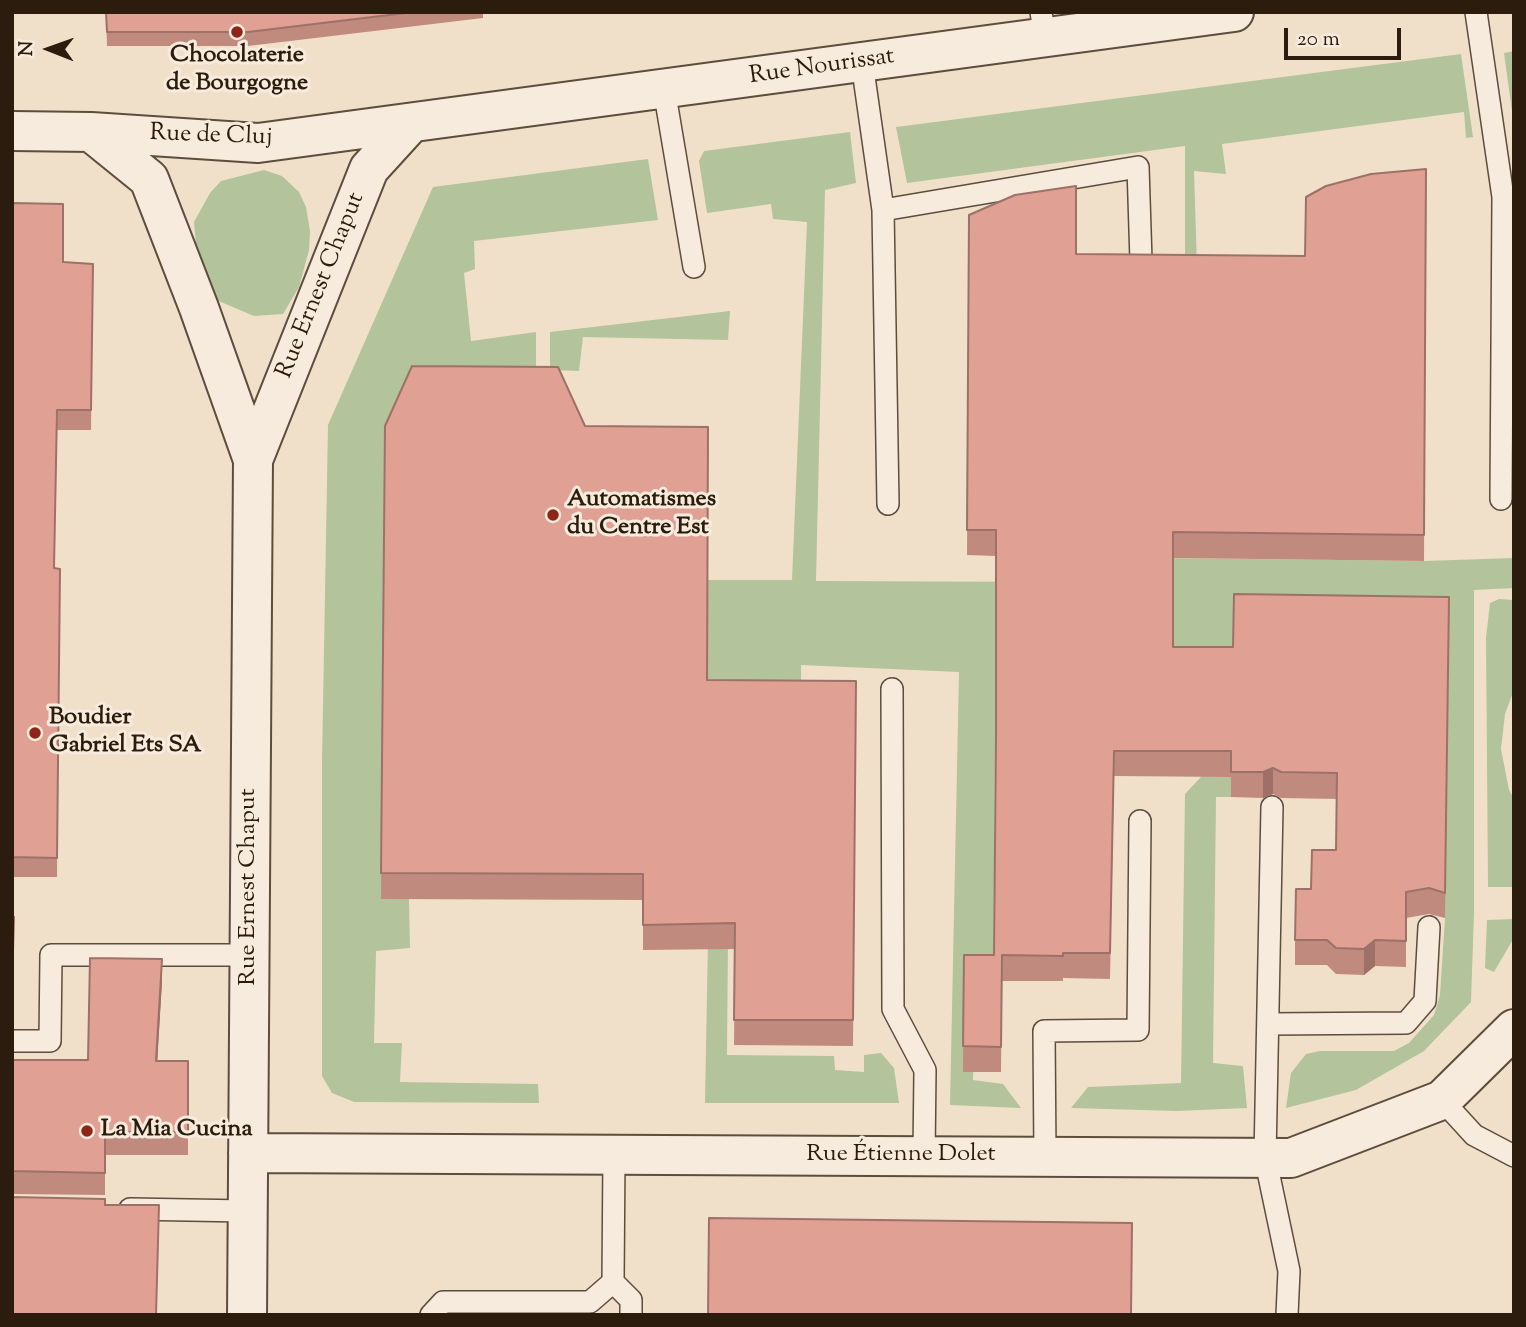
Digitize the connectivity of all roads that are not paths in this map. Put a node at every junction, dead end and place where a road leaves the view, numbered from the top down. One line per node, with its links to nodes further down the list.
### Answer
1 (1234, 12): 3 (street, Rue Nourissat)
2 (1476, 12): 13 (lane)
3 (1043, 25): 4 (street, Rue Nourissat)
4 (862, 63): 5 (street, Rue Nourissat); 9 (lane)
5 (664, 89): 6 (street, Rue Nourissat); 11 (lane)
6 (410, 124): 8 (street, Rue de Cluj); 12 (street, Rue Ernest Chaput)
7 (12, 131): 8 (street, Rue de Cluj)
8 (91, 132): 12 (street, Rue Ernest Chaput)
9 (883, 210): 10 (lane); 14 (lane)
10 (1141, 261)
11 (694, 267)
12 (253, 460): 19 (street, Rue Ernest Chaput)
13 (1501, 499)
14 (888, 504)
15 (892, 689): 26 (lane)
16 (1272, 807): 20 (lane)
17 (1140, 821): 27 (lane)
18 (1429, 927): 20 (lane)
19 (249, 955): 22 (lane); 24 (street, Rue Ernest Chaput)
20 (1268, 1024): 29 (lane)
21 (1514, 1029): 23 (street, Rue Étienne Dolet)
22 (12, 1041)
23 (1442, 1100): 28 (lane); 29 (street, Rue Étienne Dolet)
24 (248, 1153): 25 (street, Rue Étienne Dolet); 31 (street, Rue Ernest Chaput)
25 (614, 1154): 26 (street, Rue Étienne Dolet); 32 (lane)
26 (924, 1156): 27 (street, Rue Étienne Dolet)
27 (1045, 1156): 29 (street, Rue Étienne Dolet)
28 (1514, 1156)
29 (1265, 1157): 36 (lane)
30 (110, 1209): 31 (lane)
31 (247, 1211): 33 (street, Rue Ernest Chaput)
32 (613, 1282): 34 (lane); 35 (lane)
33 (247, 1315)
34 (431, 1315)
35 (631, 1315)
36 (1287, 1315)

